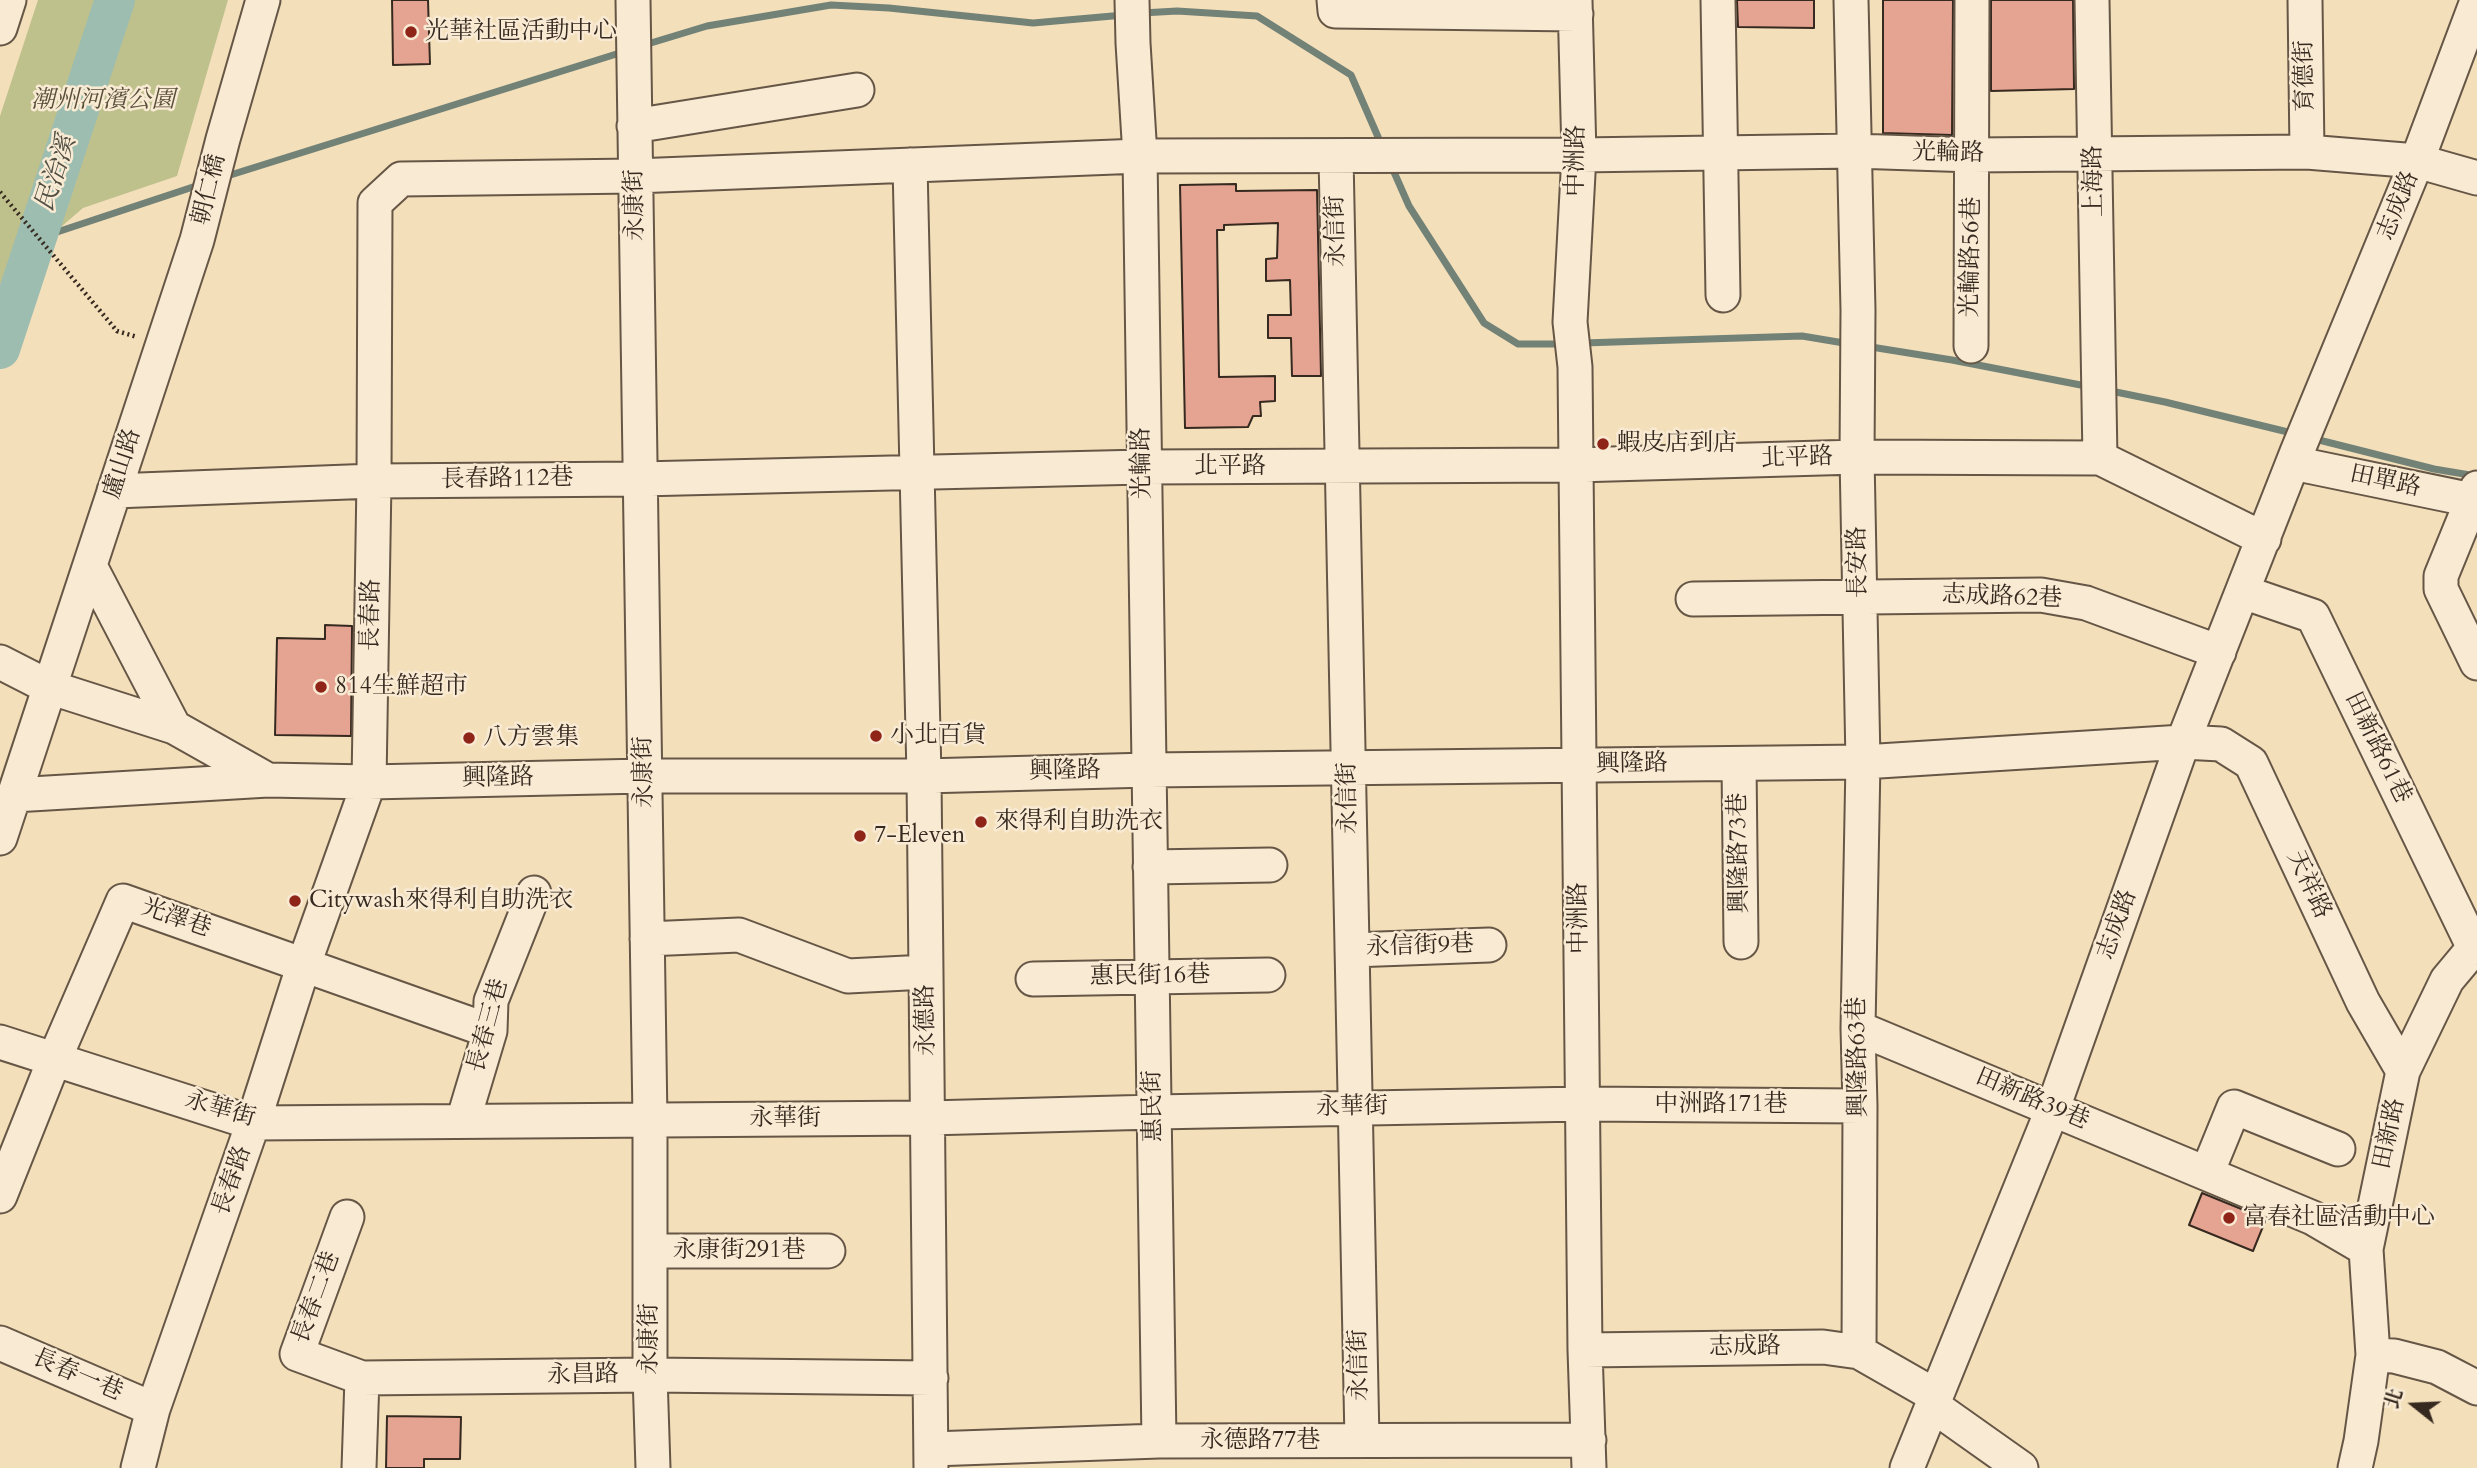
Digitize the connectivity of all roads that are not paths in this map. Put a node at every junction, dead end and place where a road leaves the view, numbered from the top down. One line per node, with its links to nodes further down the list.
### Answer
1 (9, 0): 13 (street)
2 (263, 0): 28 (street, 朝仁橋)
3 (1132, 0): 22 (street, 光輪路)
4 (1334, 0): 12 (street)
5 (1718, 0): 18 (street)
6 (1851, 0): 16 (street)
7 (1972, 0): 20 (street, 光輪路56巷)
8 (2092, 0): 21 (street, 上海路)
9 (2305, 0): 17 (street, 育德街)
10 (2477, 1): 24 (street, 志成路)
11 (633, 5): 15 (street, 永康街)
12 (1575, 7): 19 (street, 中洲路)
13 (0, 28)
14 (856, 90): 15 (street)
15 (634, 125): 26 (street, 永康街)
16 (1854, 151): 18 (street, 光輪路); 20 (street, 光輪路); 31 (street, 長安路)
17 (2307, 152): 21 (street, 光輪路); 24 (street, 光輪路)
18 (1719, 153): 19 (street, 光輪路); 29 (street)
19 (1579, 155): 23 (street, 光輪路); 34 (street, 中洲路)
20 (1973, 155): 21 (street, 光輪路); 30 (street, 光輪路56巷)
21 (2094, 155): 32 (street, 上海路)
22 (1140, 156): 23 (street); 25 (street, 長春路); 35 (street, 光輪路)
23 (1343, 156): 36 (street, 永信街)
24 (2417, 161): 27 (street, 光輪路); 33 (street, 志成路)
25 (910, 165): 26 (street, 長春路); 37 (street, 永德路)
26 (635, 176): 38 (street, 永康街); 39 (street, 長春路)
27 (2477, 178)
28 (197, 240): 40 (street, 盧山路)
29 (1723, 295)
30 (1971, 346)
31 (1857, 457): 32 (street, 北平路); 34 (street, 北平路); 45 (street, 長安路)
32 (2101, 458): 42 (street, 北平路)
33 (2295, 458): 41 (street, 田單路); 42 (street, 志成路)
34 (1576, 465): 36 (street, 北平路); 55 (street, 中洲路)
35 (1143, 467): 36 (street, 北平路); 37 (street, 北平路); 57 (street, 光輪路)
36 (1342, 468): 56 (street, 永信街)
37 (916, 472): 38 (street, 長春路112巷); 59 (street, 永德路)
38 (640, 479): 39 (street, 長春路112巷); 58 (street, 永康街)
39 (374, 481): 40 (street, 長春路112巷); 61 (street, 長春路)
40 (114, 491): 43 (street, 盧山路)
41 (2475, 496): 49 (street)
42 (2263, 539): 44 (street, 志成路)
43 (90, 566): 50 (street, 盧山路); 51 (street)
44 (2243, 592): 47 (street, 志成路); 70 (street, 田新路61巷)
45 (1859, 595): 46 (street, 志成路62巷); 47 (street, 志成路62巷); 53 (street, 長安路)
46 (1692, 599)
47 (2219, 653): 52 (street, 志成路)
48 (0, 662): 50 (street, 興隆路)
49 (2477, 663)
50 (49, 687): 51 (street, 興隆路); 62 (street)
51 (174, 727): 60 (street, 興隆路)
52 (2183, 742): 53 (street, 天祥路); 81 (street, 天祥路); 85 (street, 志成路)
53 (1863, 762): 54 (street, 興隆路); 77 (street, 興隆路63巷)
54 (1739, 764): 55 (street, 興隆路); 68 (street, 興隆路73巷)
55 (1579, 766): 56 (street, 興隆路); 82 (street, 中洲路)
56 (1348, 768): 57 (street, 興隆路); 71 (street, 永信街)
57 (1149, 770): 59 (street, 興隆路); 65 (street, 惠民街)
58 (645, 776): 59 (street, 興隆路); 61 (street, 興隆路); 67 (street, 永康街)
59 (924, 776): 73 (street, 永德路)
60 (268, 780): 61 (street, 興隆路); 62 (street, 興隆路)
61 (369, 782): 72 (street, 長春路)
62 (14, 795): 63 (street)
63 (0, 838)
64 (1270, 865): 65 (street)
65 (1150, 867): 75 (street, 惠民街)
66 (534, 893): 78 (street, 長春三巷)
67 (647, 939): 73 (street); 88 (street, 永康街)
68 (1741, 942)
69 (1489, 945): 71 (street, 永信街9巷)
70 (2475, 946): 81 (street, 田新路)
71 (1352, 950): 84 (street, 永信街)
72 (304, 964): 78 (street, 光澤巷); 80 (street, 光澤巷); 90 (street, 長春路)
73 (926, 972): 87 (street, 永德路)
74 (1268, 975): 75 (street, 惠民街16巷)
75 (1152, 977): 76 (street, 惠民街16巷); 86 (street, 惠民街)
76 (1033, 979)
77 (1858, 1028): 83 (street, 興隆路63巷); 85 (street, 田新路39巷)
78 (490, 1031): 89 (street, 長春三巷)
79 (0, 1042): 80 (street, 永華街)
80 (55, 1058): 90 (street, 永華街); 93 (street, 光澤巷)
81 (2403, 1071): 95 (street, 田新路)
82 (1582, 1104): 83 (street, 中洲路171巷); 84 (street, 永華街); 99 (street, 中洲路)
83 (1860, 1106): 100 (street, 興隆路63巷)
84 (1355, 1107): 86 (street, 永華街); 108 (street, 永信街)
85 (2053, 1108): 92 (street, 田新路39巷); 106 (street, 志成路)
86 (1154, 1111): 87 (street, 永華街); 109 (street, 惠民街)
87 (928, 1118): 88 (street, 永華街); 104 (street, 永德路)
88 (650, 1119): 89 (street, 永華街); 96 (street, 永康街)
89 (463, 1121): 90 (street, 永華街)
90 (253, 1123): 107 (street, 長春路)
91 (2338, 1149): 92 (street)
92 (2207, 1173): 95 (street, 田新路39巷)
93 (0, 1196)
94 (347, 1217): 103 (street, 長春二巷)
95 (2366, 1249): 101 (street, 田新路)
96 (650, 1251): 97 (street, 永康街291巷); 102 (street, 永康街)
97 (828, 1251)
98 (0, 1343): 107 (street, 長春一巷)
99 (1585, 1350): 100 (street, 志成路); 111 (street, 中洲路)
100 (1859, 1352): 106 (street, 志成路)
101 (2373, 1355): 105 (street); 118 (street, 田新路)
102 (650, 1375): 103 (street, 永昌路); 104 (street, 永昌路); 115 (street, 永康街)
103 (362, 1378): 114 (street)
104 (931, 1378): 112 (street, 永德路)
105 (2477, 1388)
106 (1934, 1401): 116 (street, 志成路); 117 (street)
107 (153, 1409): 113 (street, 長春路)
108 (1362, 1440): 110 (street, 永德路77巷); 111 (street, 永德路77巷)
109 (1159, 1441): 110 (street, 永德路77巷); 112 (street, 永德路77巷)
110 (1270, 1454)
111 (1589, 1454)
112 (932, 1459)
113 (138, 1468)
114 (359, 1468)
115 (653, 1468)
116 (1907, 1468)
117 (2021, 1468)
118 (2355, 1468)

